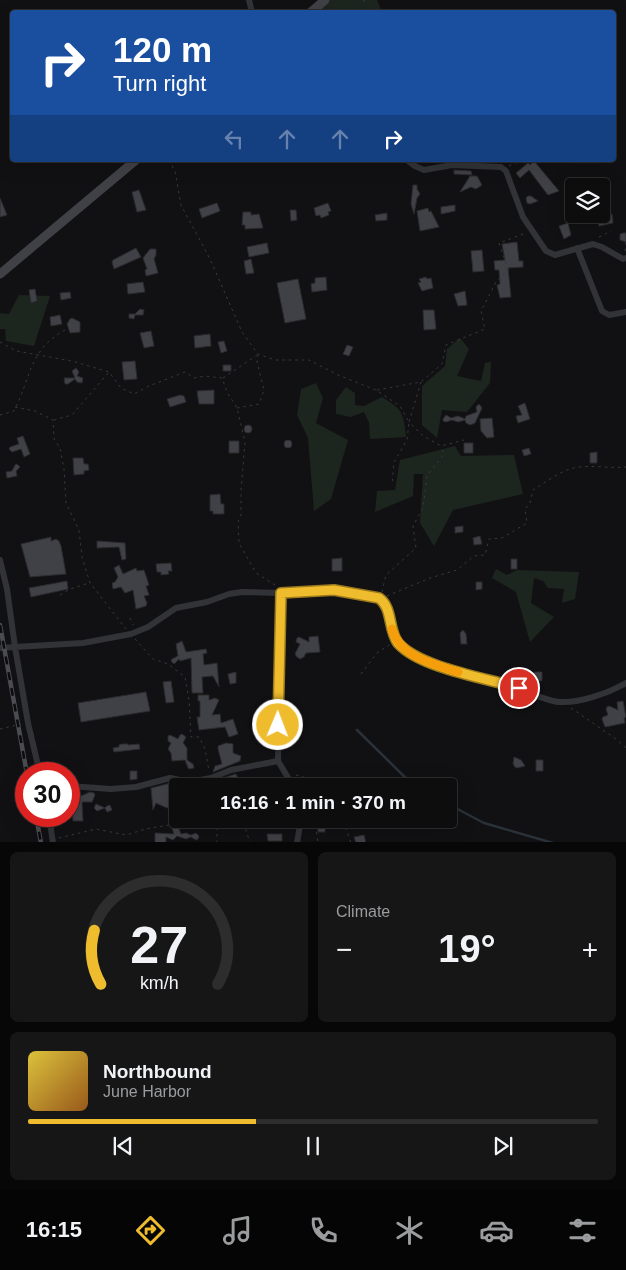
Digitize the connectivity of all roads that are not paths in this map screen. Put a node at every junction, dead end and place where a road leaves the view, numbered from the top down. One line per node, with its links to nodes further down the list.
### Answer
1 (325, 0): 2 (street)
2 (313, 10)
3 (134, 162): 7 (street)
4 (410, 162): 5 (street)
5 (577, 248): 6 (street); 8 (street)
6 (625, 258)
7 (0, 274)
8 (626, 312)
9 (0, 560): 11 (street)
10 (281, 593): 11 (street); 13 (street); 14 (street)
11 (15, 647): 12 (street); 15 (street)
12 (0, 648)
13 (626, 683)
14 (278, 761): 16 (street); 17 (street)
15 (37, 762)
16 (289, 778)
17 (80, 787)
18 (51, 827): 20 (street)
19 (299, 828): 21 (street)
20 (53, 841)
21 (297, 842)

